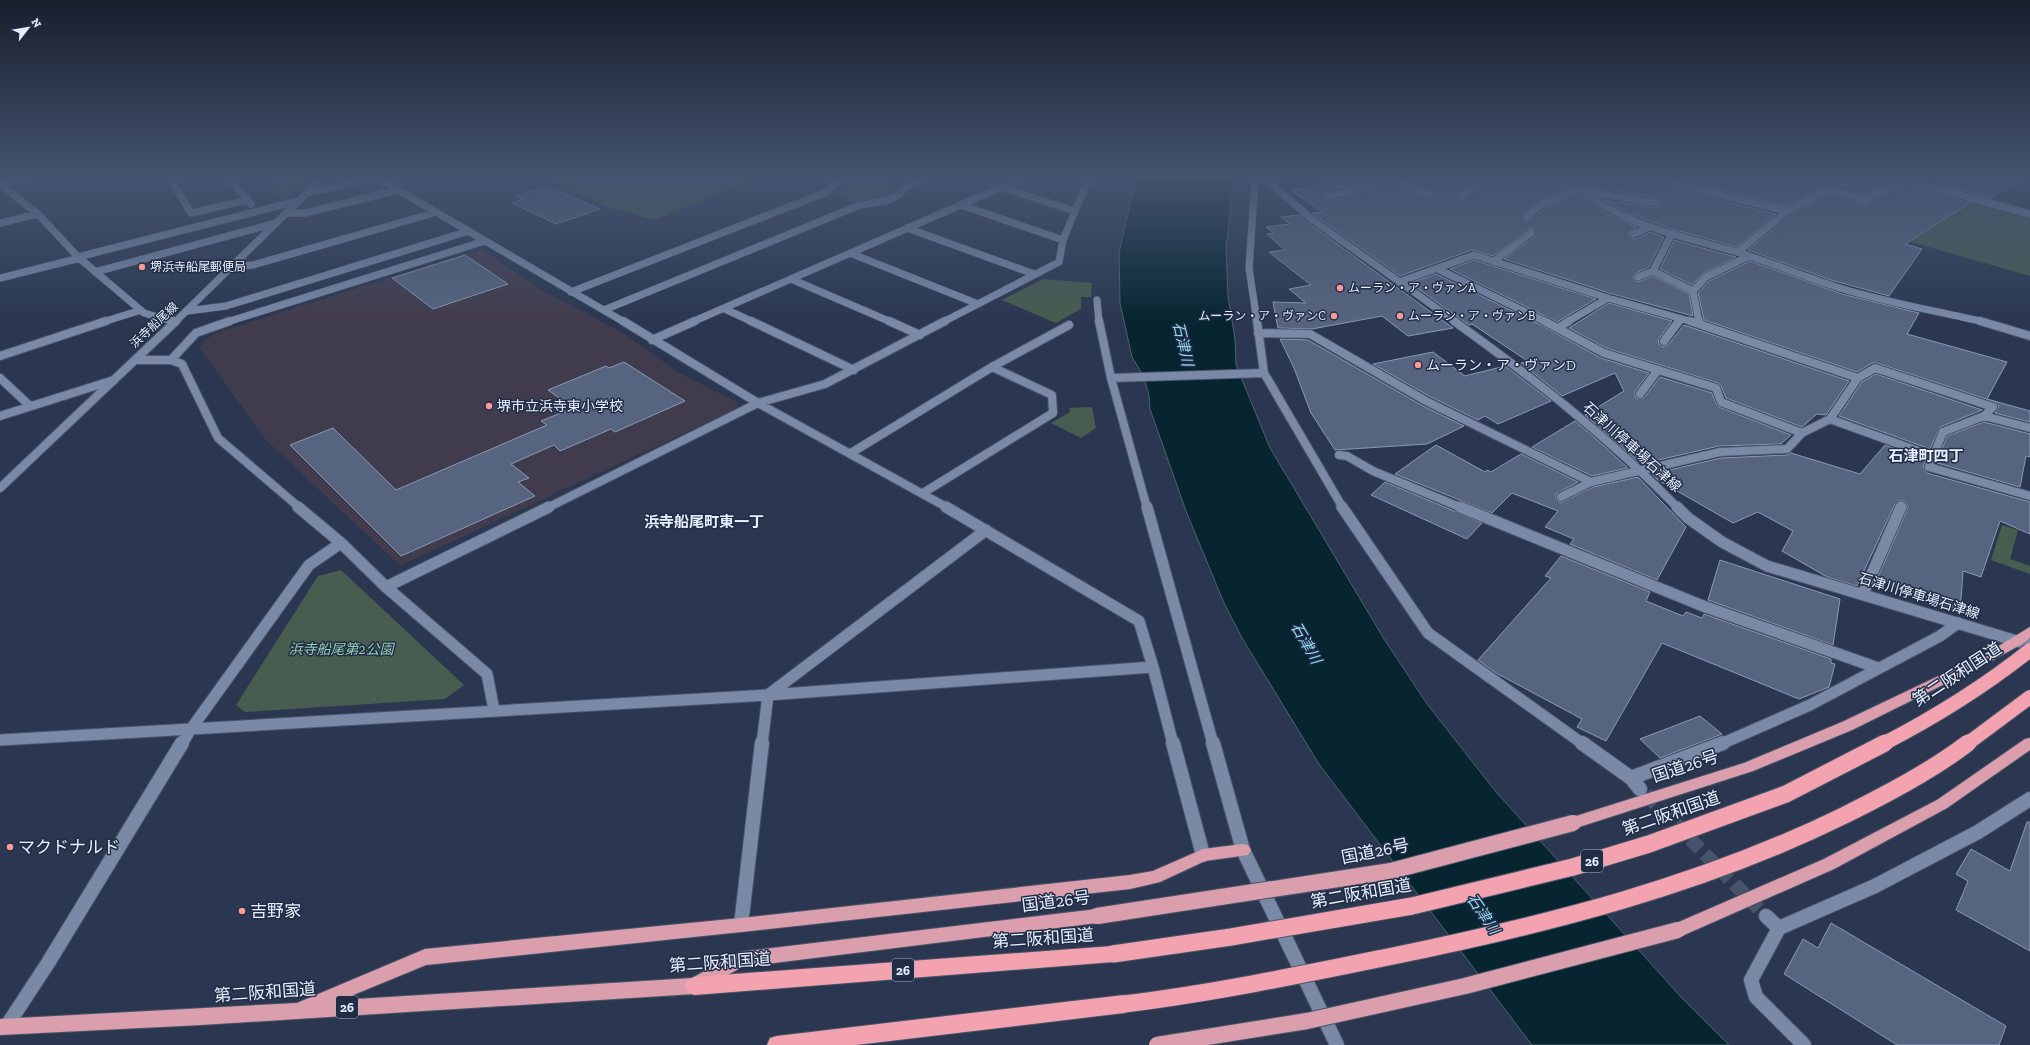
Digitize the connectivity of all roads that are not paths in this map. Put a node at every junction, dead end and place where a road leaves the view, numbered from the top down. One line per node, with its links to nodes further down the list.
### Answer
1 (49, 226): 27 (street)
2 (201, 226): 27 (street)
3 (266, 226): 32 (street)
4 (273, 226): 29 (street, 浜寺船尾線)
5 (389, 226): 29 (street)
6 (459, 226): 18 (street)
7 (741, 226): 39 (street)
8 (809, 226): 45 (street)
9 (912, 226): 17 (street)
10 (1022, 226): 22 (street)
11 (1068, 226): 22 (street)
12 (1252, 226): 52 (street)
13 (1321, 226): 37 (street, 石津川停車場石津線)
14 (1646, 226): 16 (street)
15 (1770, 226): 24 (street)
16 (1649, 227): 20 (street); 21 (street)
17 (907, 228): 25 (street); 33 (street)
18 (468, 231): 23 (street); 46 (street)
19 (1531, 233): 28 (street)
20 (1634, 234)
21 (1671, 235): 24 (street); 31 (street)
22 (1063, 240): 33 (street)
23 (486, 241): 39 (street); 59 (street)
24 (1738, 252): 26 (street)
25 (850, 253): 36 (street); 42 (street)
26 (1749, 256): 38 (street); 54 (street)
27 (79, 258): 32 (street); 35 (street)
28 (1494, 261): 30 (street); 40 (street)
29 (230, 267): 46 (street, 浜寺船尾線)
30 (1438, 269): 37 (street); 51 (street)
31 (1653, 271): 34 (street); 38 (street)
32 (95, 272): 44 (street)
33 (1034, 274): 42 (street)
34 (1638, 277)
35 (0, 278)
36 (791, 279): 43 (street); 53 (street)
37 (1400, 282): 79 (street, 石津川停車場石津線)
38 (1693, 291): 49 (street)
39 (571, 292): 45 (street)
40 (1608, 298): 47 (street); 51 (street)
41 (1097, 300): 65 (street)
42 (978, 304): 53 (street)
43 (725, 309): 55 (street); 61 (street)
44 (141, 310): 48 (street); 57 (street)
45 (604, 310): 55 (street)
46 (187, 311): 48 (street, 浜寺船尾線)
47 (1681, 319): 49 (street); 56 (street)
48 (175, 322): 58 (street, 浜寺船尾線)
49 (1699, 324): 66 (street)
50 (1069, 325): 60 (street)
51 (1558, 328): 62 (street)
52 (1258, 333): 63 (street); 80 (street)
53 (920, 335): 61 (street)
54 (2030, 336)
55 (652, 340): 69 (street)
56 (1664, 341)
57 (0, 356)
58 (135, 360): 59 (street); 67 (street, 浜寺船尾線)
59 (171, 360): 87 (street)
60 (992, 368): 76 (street); 82 (street)
61 (854, 370): 69 (street)
62 (1658, 370): 68 (street); 75 (street)
63 (1264, 373): 65 (street); 101 (street)
64 (0, 378): 70 (street)
65 (1111, 378): 104 (street)
66 (1858, 378): 72 (street); 73 (street)
67 (114, 380): 70 (street); 81 (street, 浜寺船尾線)
68 (1640, 394)
69 (758, 403): 76 (street); 88 (street)
70 (30, 406): 71 (street)
71 (0, 416)
72 (1984, 416): 74 (street); 78 (street)
73 (1830, 420): 75 (street); 78 (street)
74 (2030, 428)
75 (1802, 433): 79 (street)
76 (851, 453): 82 (street)
77 (1339, 455): 94 (street)
78 (1932, 456): 83 (street)
79 (1641, 470): 80 (street); 89 (street, 石津川停車場石津線)
80 (1591, 482): 84 (street)
81 (0, 488)
82 (923, 492): 86 (street)
83 (2030, 496)
84 (1561, 497)
85 (1901, 507): 89 (street)
86 (986, 530): 93 (street); 95 (street)
87 (341, 544): 88 (street); 98 (street)
88 (386, 587): 97 (street)
89 (1863, 594): 90 (street, 石津川停車場石津線)
90 (1958, 623): 92 (street, 石津川停車場石津線); 94 (street)
91 (2030, 631): 92 (highway, 国道26号 / 26)
92 (2026, 645): 109 (highway, 国道26号 / 26, bridge); 109 (highway, 第二阪和国道 / 26, bridge)
93 (1153, 667): 95 (street); 105 (street)
94 (1878, 668): 101 (street)
95 (768, 695): 97 (street); 107 (street)
96 (2030, 697): 112 (highway, bridge)
97 (494, 710): 98 (street)
98 (192, 729): 99 (street); 111 (street)
99 (0, 740)
100 (2030, 743): 113 (highway, bridge)
101 (1631, 778): 102 (street)
102 (1640, 788)
103 (2030, 799): 108 (street)
104 (1243, 850): 105 (highway); 114 (street)
105 (1203, 855): 107 (highway)
106 (1766, 916): 108 (street)
107 (741, 925): 110 (highway)
108 (1779, 928): 115 (street)
109 (694, 986): 110 (highway, 第二阪和国道 / 26)
110 (296, 1011): 111 (highway, 第二阪和国道 / 26)
111 (3, 1027)
112 (777, 1045)
113 (1157, 1045)
114 (1336, 1045)
115 (1804, 1045)

